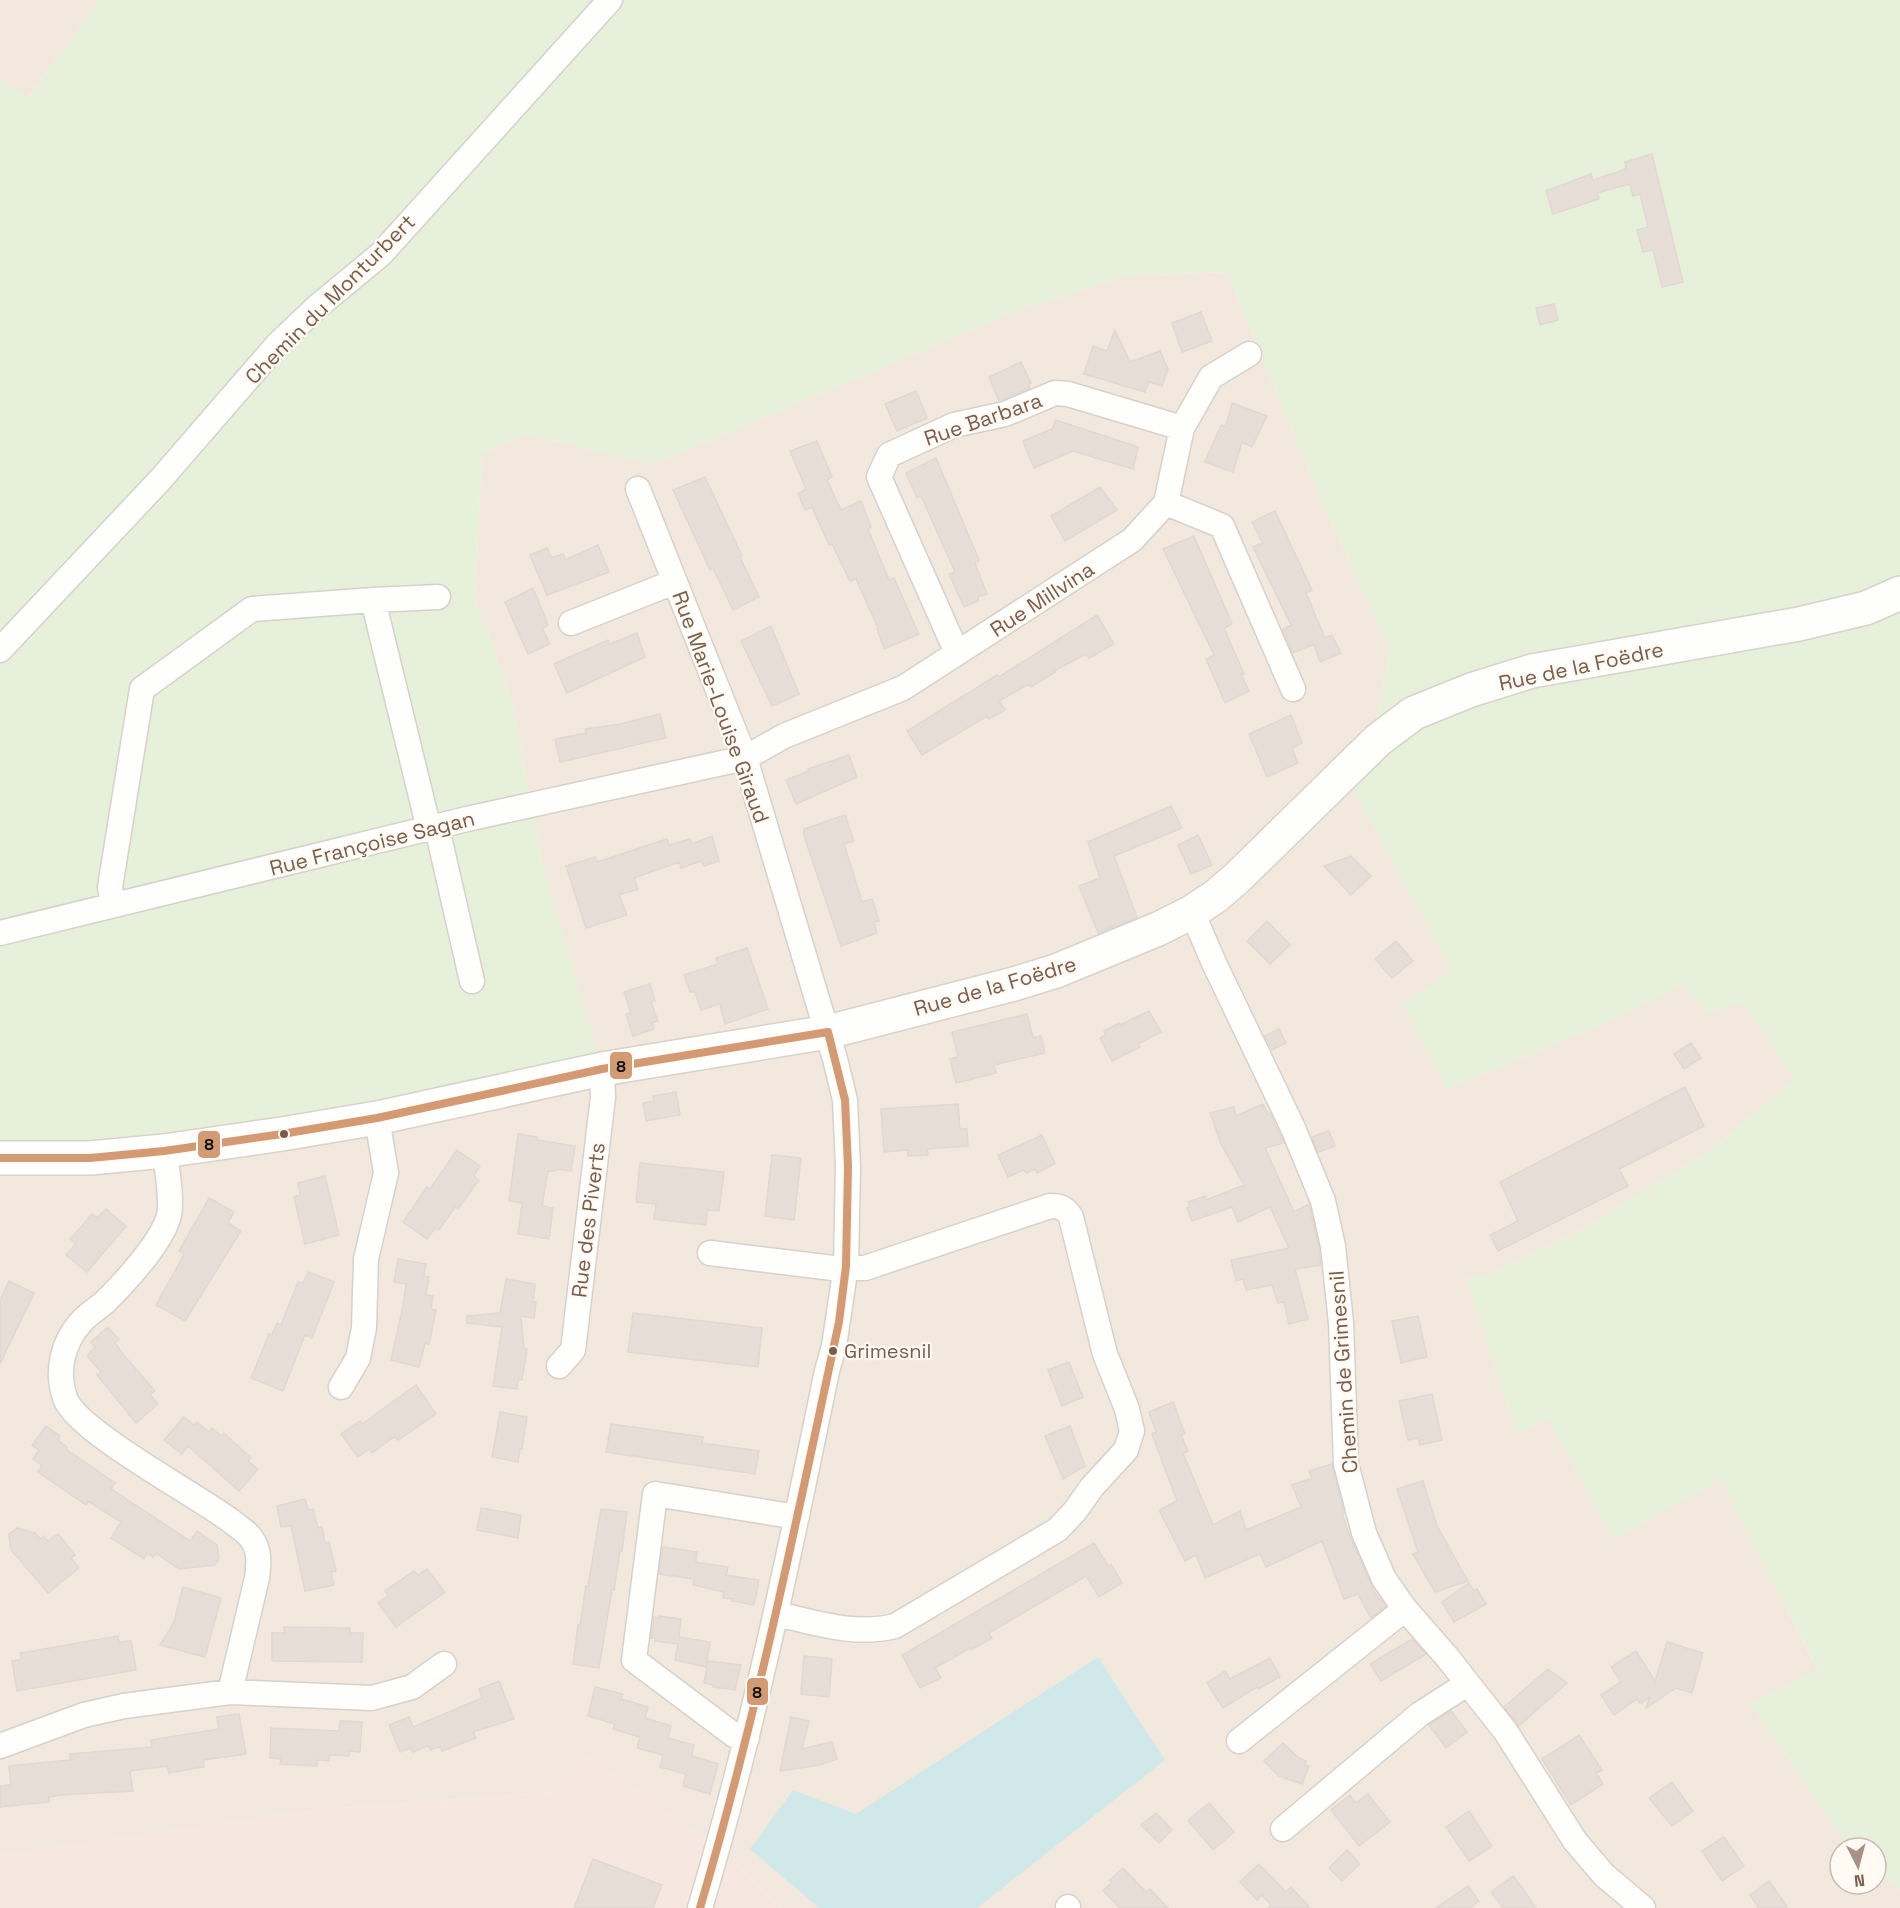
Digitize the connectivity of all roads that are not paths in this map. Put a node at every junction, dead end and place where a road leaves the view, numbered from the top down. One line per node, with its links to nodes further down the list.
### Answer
1 (610, 0): 11 (street, Chemin du Monturbert)
2 (1249, 354): 3 (street)
3 (1182, 428): 5 (street); 12 (street, Rue Barbara)
4 (638, 489): 6 (street, Rue Marie-Louise Giraud)
5 (1166, 503): 12 (street, Rue Millvina); 13 (street)
6 (674, 582): 10 (street); 14 (street, Rue Marie-Louise Giraud)
7 (1900, 593): 17 (street, Rue de la Foëdre)
8 (438, 597): 9 (street)
9 (373, 600): 15 (street); 16 (street)
10 (571, 623)
11 (0, 650)
12 (957, 653): 14 (street, Rue Millvina)
13 (1293, 689)
14 (745, 758): 15 (street, Rue Françoise Sagan); 20 (street, Rue Marie-Louise Giraud)
15 (433, 828): 16 (street, Rue Françoise Sagan); 19 (street)
16 (113, 905): 18 (street, Rue Françoise Sagan)
17 (1192, 912): 20 (street, Rue de la Foëdre); 30 (street, Chemin de Grimesnil)
18 (0, 933)
19 (472, 981)
20 (828, 1032): 21 (street, Rue de la Foëdre); 26 (street, Rue Marie-Louise Giraud)
21 (602, 1069): 22 (street, Rue de la Foëdre); 27 (street, Rue des Piverts)
22 (377, 1118): 23 (street, Rue de la Foëdre); 28 (street)
23 (164, 1151): 24 (street, Rue de la Foëdre); 34 (street)
24 (0, 1158)
25 (710, 1253): 26 (street)
26 (846, 1266): 29 (street, Rue Marie-Louise Giraud); 31 (street)
27 (560, 1366)
28 (342, 1387)
29 (797, 1517): 31 (street, Rue Marie-Louise Giraud); 35 (street)
30 (1405, 1609): 33 (street, Chemin de Grimesnil); 36 (street)
31 (777, 1614): 35 (street, Rue Marie-Louise Giraud)
32 (444, 1664): 34 (street)
33 (1467, 1684): 38 (street); 40 (street, Chemin de Grimesnil)
34 (230, 1692): 37 (street)
35 (747, 1738): 39 (street, Rue Marie-Louise Giraud)
36 (1239, 1742)
37 (0, 1746)
38 (1283, 1828)
39 (700, 1908)
40 (1642, 1908)

